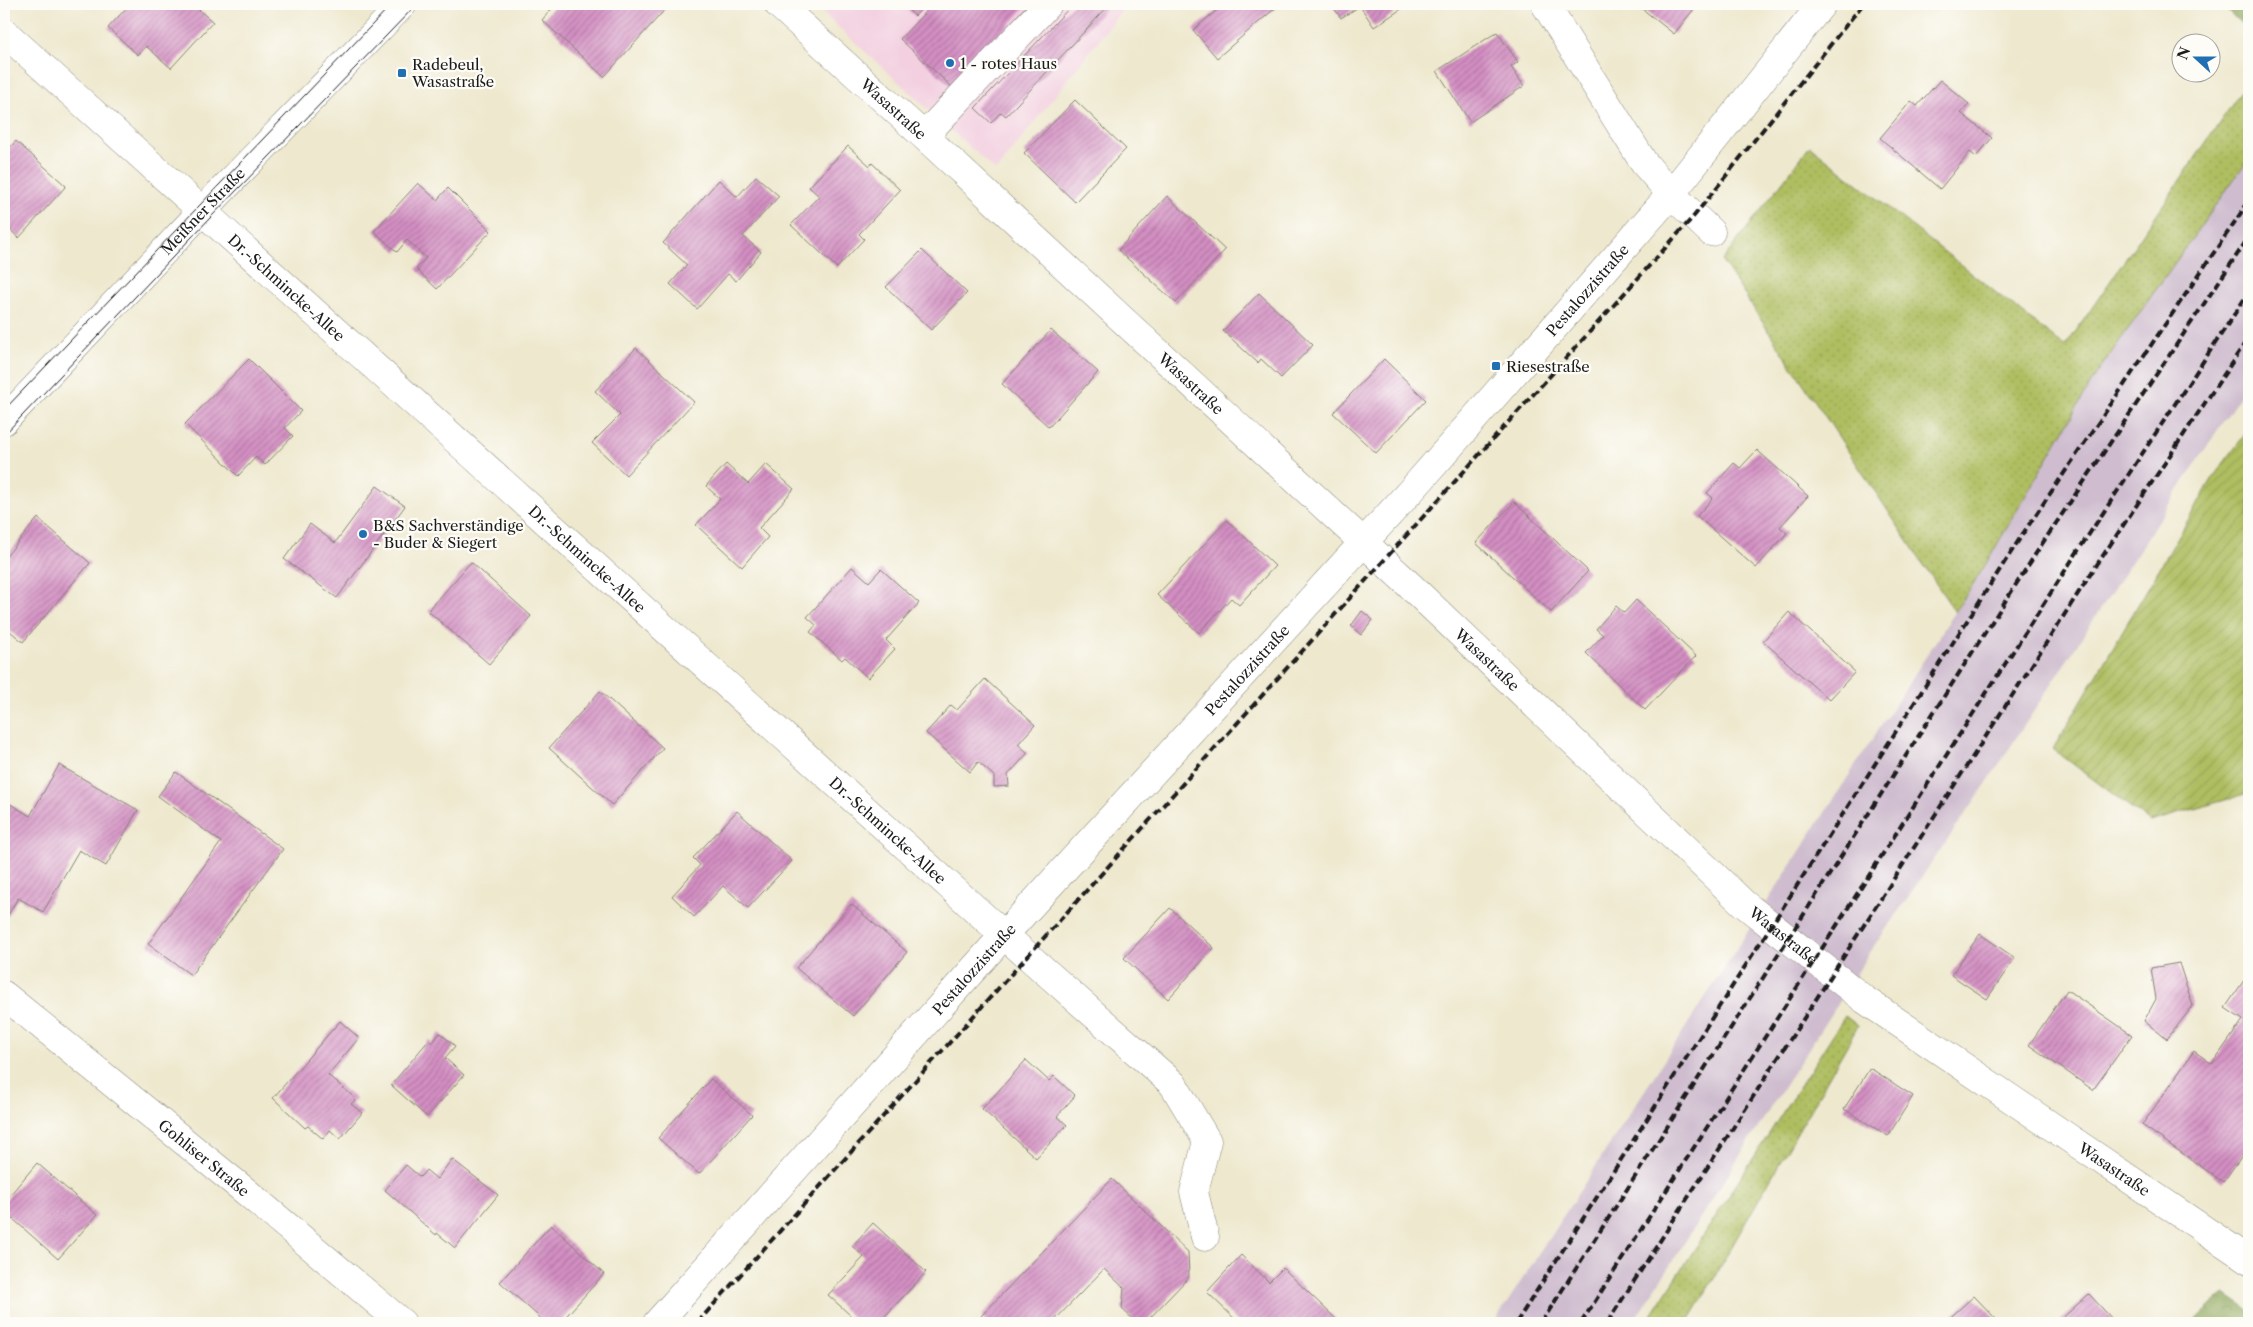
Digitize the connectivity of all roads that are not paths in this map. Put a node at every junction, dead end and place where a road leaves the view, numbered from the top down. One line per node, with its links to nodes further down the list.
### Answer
1 (403, 4): 9 (street, Meißner Straße)
2 (778, 4): 7 (street, Wasastraße)
3 (1048, 4): 7 (street)
4 (1545, 4): 8 (street)
5 (1822, 4): 8 (street, Pestalozzistraße)
6 (4, 32): 9 (street, Dr.-Schmincke-Allee)
7 (924, 136): 12 (street, Wasastraße)
8 (1671, 194): 10 (street); 12 (street, Pestalozzistraße)
9 (202, 211): 11 (street, Meißner Straße); 13 (street, Dr.-Schmincke-Allee)
10 (1711, 232)
11 (4, 421)
12 (1365, 543): 13 (street, Pestalozzistraße); 16 (street, Wasastraße)
13 (1004, 935): 15 (street, Dr.-Schmincke-Allee); 18 (street, Pestalozzistraße)
14 (4, 995): 17 (street, Gohliser Straße)
15 (1205, 1237)
16 (2248, 1255)
17 (402, 1323)
18 (657, 1323)

